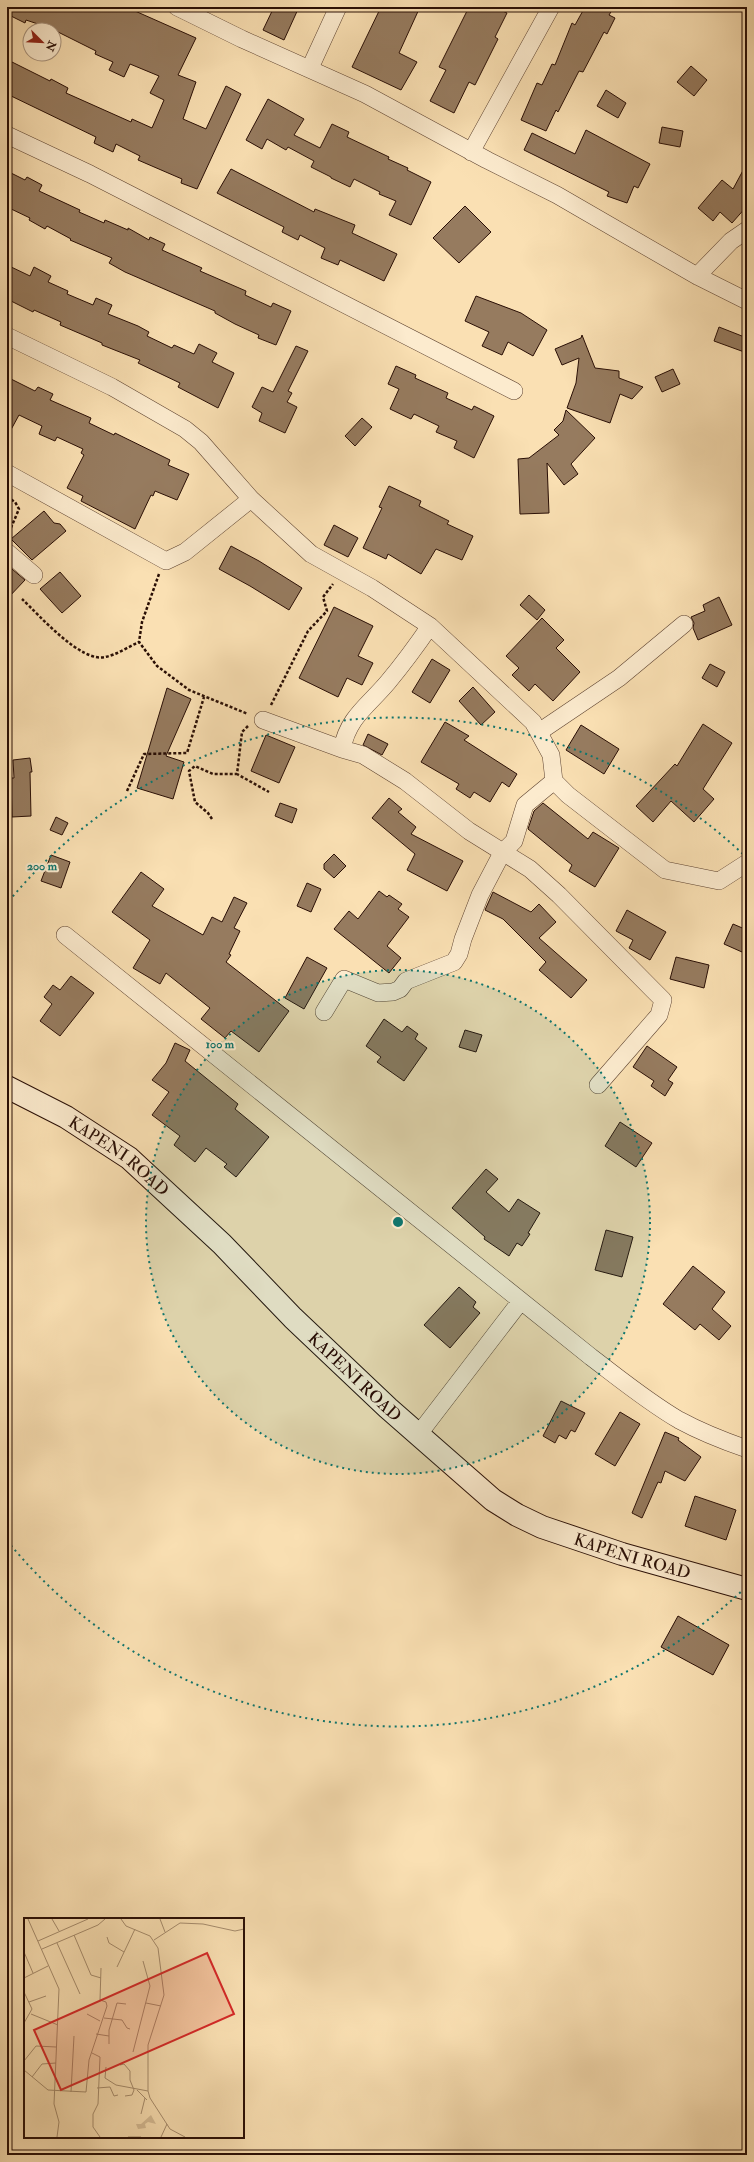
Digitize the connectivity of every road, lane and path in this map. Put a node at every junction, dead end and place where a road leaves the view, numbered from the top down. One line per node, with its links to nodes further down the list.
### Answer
1 (177, 7): 4 (street)
2 (338, 7): 4 (street)
3 (551, 7): 6 (street)
4 (310, 68): 6 (street)
5 (7, 135): 11 (street)
6 (471, 152): 8 (street)
7 (747, 230): 8 (street)
8 (697, 276): 9 (street)
9 (747, 301)
10 (7, 336): 14 (street)
11 (514, 391)
12 (7, 473): 17 (street)
13 (7, 497): 15 (path)
14 (251, 499): 17 (street); 18 (street)
15 (7, 537)
16 (7, 552): 19 (street)
17 (166, 561): 23 (path)
18 (342, 571): 22 (street); 25 (path)
19 (34, 575)
20 (22, 599): 23 (path)
21 (684, 624): 26 (street)
22 (430, 626): 26 (street); 27 (street)
23 (139, 642): 24 (path)
24 (204, 697): 25 (path); 30 (path)
25 (264, 720): 27 (street); 28 (path)
26 (540, 732): 29 (street)
27 (342, 749): 33 (street)
28 (237, 774): 31 (path); 32 (path)
29 (554, 780): 33 (street); 34 (street)
30 (128, 791)
31 (269, 792)
32 (212, 819)
33 (502, 853): 36 (street); 37 (street)
34 (747, 863)
35 (65, 934): 39 (street)
36 (324, 1012)
37 (598, 1085)
38 (7, 1087): 40 (main road, KAPENI ROAD)
39 (520, 1302): 40 (street); 41 (street)
40 (418, 1435): 42 (main road, KAPENI ROAD)
41 (747, 1450)
42 (747, 1589)

